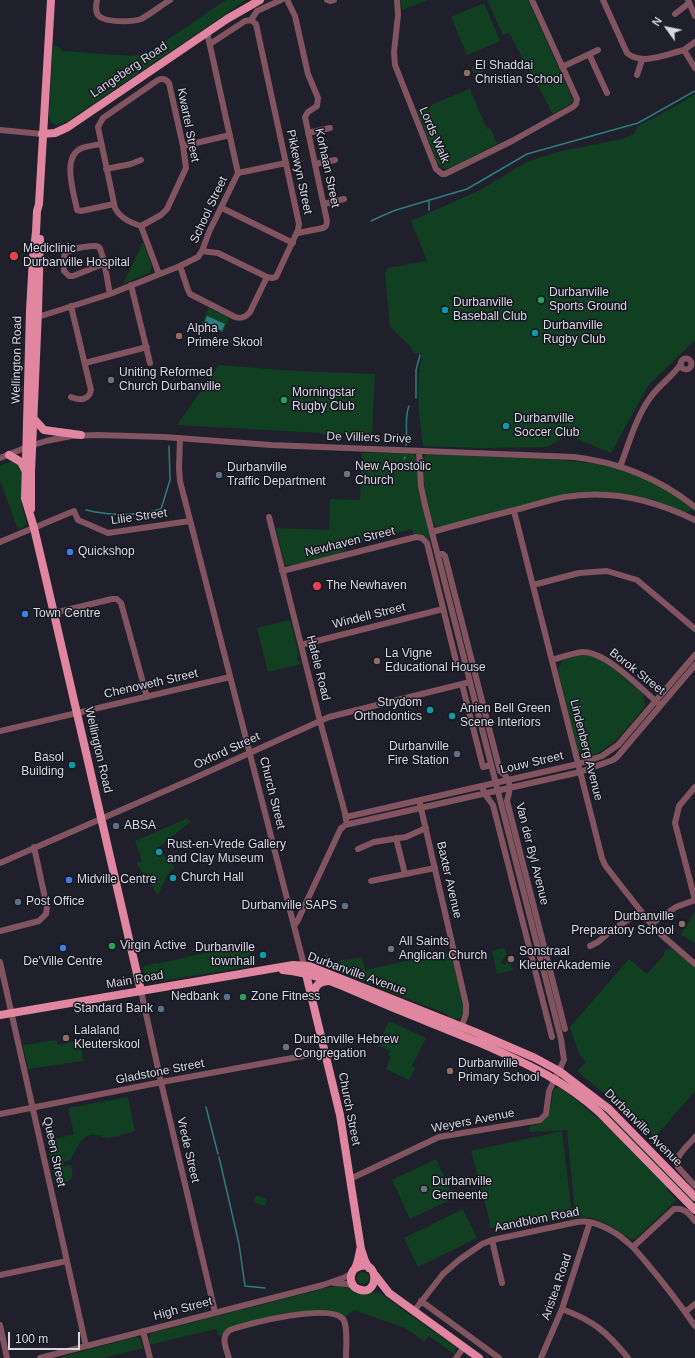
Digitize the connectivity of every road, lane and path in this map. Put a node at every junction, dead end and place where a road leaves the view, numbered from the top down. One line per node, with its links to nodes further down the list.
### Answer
1 (51, 0): 32 (main road, Wellington Road)
2 (96, 0): 3 (street)
3 (170, 0)
4 (252, 0): 16 (main road, Langeberg Road)
5 (260, 0): 16 (main road, Langeberg Road)
6 (281, 0): 17 (street)
7 (287, 0): 31 (street, Korhaan Street)
8 (327, 0): 9 (street)
9 (334, 0)
10 (397, 0): 25 (street, Lords Walk)
11 (532, 0): 25 (street)
12 (603, 0): 24 (street)
13 (689, 2): 14 (street); 15 (street)
14 (675, 14)
15 (695, 16)
16 (227, 19): 18 (main road, Langeberg Road)
17 (251, 20): 20 (street); 38 (street, Pikkewyn Street)
18 (207, 32): 20 (street, School Street); 32 (main road, Langeberg Road)
19 (695, 42): 22 (street)
20 (210, 44): 33 (street, School Street)
21 (598, 50): 23 (street)
22 (684, 50): 24 (street); 26 (street)
23 (589, 54): 25 (street); 28 (street)
24 (642, 60): 27 (street)
25 (562, 67)
26 (695, 68)
27 (637, 75)
28 (607, 93)
29 (330, 128): 31 (street)
30 (0, 130): 32 (street)
31 (308, 133): 39 (street, Korhaan Street)
32 (42, 134): 57 (main road, Wellington Road)
33 (230, 136): 35 (street); 41 (street, School Street)
34 (101, 144): 35 (street, Kwartel Street); 40 (street); 43 (street)
35 (183, 146): 46 (street, Kwartel Street)
36 (141, 160): 40 (street)
37 (335, 160): 39 (street)
38 (286, 163): 41 (street); 47 (street, Pikkewyn Street)
39 (315, 164): 44 (street, Korhaan Street)
40 (106, 169): 43 (street)
41 (238, 173): 45 (street, School Street)
42 (344, 199): 44 (street)
43 (114, 204): 46 (street)
44 (324, 204): 47 (street, Korhaan Street)
45 (222, 208): 48 (street); 49 (street, School Street)
46 (142, 226): 52 (street)
47 (298, 233): 48 (street)
48 (293, 243): 53 (street)
49 (202, 251): 51 (street, School Street); 53 (street)
50 (104, 264): 50 (street); 55 (street)
51 (180, 266): 52 (street, School Street); 53 (street)
52 (159, 274): 54 (street, School Street)
53 (266, 277)
54 (131, 285): 55 (street, School Street); 58 (street)
55 (110, 294): 56 (street, School Street)
56 (71, 306): 57 (street, School Street); 61 (street)
57 (36, 314): 65 (main road, Wellington Road); 68 (main road, Wellington Road)
58 (147, 347): 61 (street); 62 (street)
59 (695, 356): 60 (street)
60 (691, 360): 63 (street); 63 (street)
61 (85, 363): 64 (street)
62 (150, 363)
63 (683, 367): 72 (street)
64 (72, 397)
65 (34, 419): 66 (main road); 68 (main road, Wellington Road)
66 (81, 435): 67 (street, De Villiers Drive); 68 (street, De Villiers Drive)
67 (180, 438): 69 (street, De Villiers Drive); 79 (street, Church Street)
68 (30, 446): 70 (street, De Villiers Drive); 73 (main road, Wellington Road); 76 (main road, Wellington Road)
69 (419, 451): 72 (street, De Villiers Drive); 81 (street, Van der Byl Avenue)
70 (9, 455): 71 (street, De Villiers Drive); 73 (main road)
71 (0, 458)
72 (620, 467): 74 (street, De Villiers Drive)
73 (25, 471): 76 (main road, Wellington Road)
74 (695, 507)
75 (514, 511): 78 (street); 81 (street); 85 (street, Lindenberg Avenue)
76 (30, 515): 80 (main road, Wellington Road)
77 (269, 517): 84 (street, Hafele Road)
78 (695, 520)
79 (190, 521): 80 (street, Lilie Street); 94 (street, Church Street)
80 (34, 528): 82 (street); 87 (main road, Wellington Road)
81 (432, 532): 83 (street, Van der Byl Avenue)
82 (0, 542)
83 (438, 554): 93 (street, Van der Byl Avenue); 110 (street, Van der Byl Avenue)
84 (282, 571): 86 (street, Newhaven Street); 89 (street, Hafele Road)
85 (533, 585): 88 (street); 91 (street, Lindenberg Avenue)
86 (443, 609): 89 (street, Windell Street); 93 (street)
87 (54, 613): 97 (street); 100 (main road, Wellington Road)
88 (695, 629)
89 (301, 645): 101 (street, Hafele Road)
90 (695, 655): 98 (street, Louw Street)
91 (552, 660): 98 (street, Borok Street); 104 (street, Lindenberg Avenue)
92 (695, 665): 99 (street, Louw Street)
93 (467, 668): 95 (street, Van der Byl Avenue)
94 (230, 677): 97 (street, Chenoweth Street); 103 (street, Church Street)
95 (470, 682): 96 (street, Oxford Street); 105 (street, Van der Byl Avenue)
96 (462, 684): 101 (street, Oxford Street); 106 (street)
97 (147, 696): 100 (street, Chenoweth Street)
98 (656, 701): 99 (street, Borok Street); 104 (street, Louw Street)
99 (661, 705): 107 (street, Louw Street)
100 (77, 713): 102 (street, Chenoweth Street); 118 (main road, Wellington Road)
101 (320, 721): 103 (street, Oxford Street); 117 (street, Hafele Road)
102 (0, 731)
103 (250, 752): 118 (street, Oxford Street); 132 (street, Church Street)
104 (578, 764): 107 (street, Lindenberg Avenue); 110 (street, Louw Street)
105 (491, 765): 106 (street); 109 (street, Van der Byl Avenue)
106 (483, 767): 108 (street)
107 (580, 772): 110 (street, Louw Street); 130 (street, Lindenberg Avenue)
108 (485, 774)
109 (496, 783): 110 (street, Louw Street); 111 (street, Louw Street); 113 (street, Van der Byl Avenue)
110 (509, 784): 113 (street, Louw Street); 147 (street, Van der Byl Avenue)
111 (482, 786): 114 (street); 115 (street, Louw Street)
112 (695, 787): 129 (street)
113 (498, 790): 114 (street, Louw Street); 141 (street, Van der Byl Avenue)
114 (484, 793): 116 (street, Louw Street); 142 (street)
115 (420, 800): 116 (street, Baxter Avenue); 117 (street, Louw Street)
116 (421, 808): 119 (street, Louw Street); 120 (street, Baxter Avenue)
117 (346, 817): 119 (street, Hafele Road); 121 (street)
118 (101, 818): 123 (street, Oxford Street); 140 (main road, Wellington Road)
119 (345, 825): 121 (street)
120 (426, 828): 122 (street); 126 (street, Baxter Avenue)
121 (340, 830): 132 (street)
122 (396, 838): 124 (street); 127 (street)
123 (34, 847): 125 (street, Oxford Street); 133 (street)
124 (358, 849)
125 (0, 863)
126 (435, 868): 127 (street); 146 (street, Baxter Avenue)
127 (405, 874): 128 (street)
128 (370, 881)
129 (695, 900): 131 (street)
130 (642, 912): 131 (street, Lindenberg Avenue); 134 (street)
131 (651, 924): 136 (street, Lindenberg Avenue)
132 (294, 926): 138 (street, Church Street)
133 (0, 931)
134 (590, 946)
135 (0, 962): 144 (street, Queen Street)
136 (695, 964)
137 (275, 969): 138 (main road, Durbanville Avenue); 140 (main road, Main Road)
138 (305, 969): 139 (main road, Durbanville Avenue); 143 (main road, Church Street); 146 (main road, Durbanville Avenue)
139 (328, 981): 143 (main road); 148 (main road, Durbanville Avenue)
140 (141, 992): 144 (main road, Main Road); 153 (street, Vrede Street)
141 (550, 997): 142 (street); 151 (street, Van der Byl Avenue)
142 (543, 1000): 149 (street)
143 (315, 1011): 150 (main road, Church Street)
144 (12, 1013): 145 (main road, Main Road); 154 (street, Queen Street)
145 (0, 1015)
146 (462, 1026): 148 (street, Baxter Avenue); 151 (main road, Durbanville Avenue)
147 (565, 1029)
148 (459, 1034): 152 (main road, Durbanville Avenue)
149 (552, 1037)
150 (325, 1052): 153 (street, Gladstone Street); 157 (main road, Church Street)
151 (559, 1071): 152 (street, Van der Byl Avenue); 159 (main road, Durbanville Avenue)
152 (555, 1079): 157 (street, Weyers Avenue); 160 (main road, Durbanville Avenue)
153 (161, 1082): 154 (street, Gladstone Street); 180 (street, Vrede Street)
154 (33, 1107): 155 (street, Gladstone Street); 166 (street, Queen Street)
155 (0, 1114)
156 (695, 1137): 158 (street)
157 (350, 1178): 165 (main road, Church Street)
158 (695, 1186)
159 (695, 1197)
160 (695, 1210)
161 (695, 1221): 164 (street)
162 (590, 1222): 163 (street, Aandblom Road); 164 (street, Aandblom Road); 178 (street, Aristea Road)
163 (492, 1240): 172 (street); 176 (street, Aandblom Road)
164 (633, 1247): 181 (street, Aandblom Road)
165 (361, 1249): 167 (main road, Church Street); 168 (main road, Church Street)
166 (67, 1261): 169 (street); 185 (street, Queen Street)
167 (369, 1268): 168 (main road); 170 (main road)
168 (354, 1270): 171 (street, High Street); 173 (main road)
169 (0, 1275)
170 (374, 1275): 174 (main road); 175 (main road)
171 (332, 1282): 173 (street, High Street); 180 (street, High Street)
172 (502, 1283)
173 (354, 1287): 174 (main road)
174 (370, 1287): 175 (main road)
175 (389, 1293): 179 (main road)
176 (421, 1301): 179 (street, Aandblom Road); 194 (street)
177 (695, 1304): 181 (street)
178 (562, 1309): 195 (street, Aristea Road); 196 (street)
179 (414, 1311): 186 (main road)
180 (215, 1312): 184 (street, High Street)
181 (685, 1312): 183 (street, Aandblom Road)
182 (0, 1325): 187 (street)
183 (695, 1326)
184 (143, 1332): 185 (street, High Street); 189 (street)
185 (86, 1346): 188 (street, High Street)
186 (464, 1347): 192 (street); 193 (main road)
187 (7, 1358)
188 (40, 1358)
189 (150, 1358)
190 (229, 1358): 191 (street)
191 (346, 1358)
192 (456, 1358)
193 (479, 1358)
194 (499, 1358)
195 (541, 1358)
196 (628, 1358)

